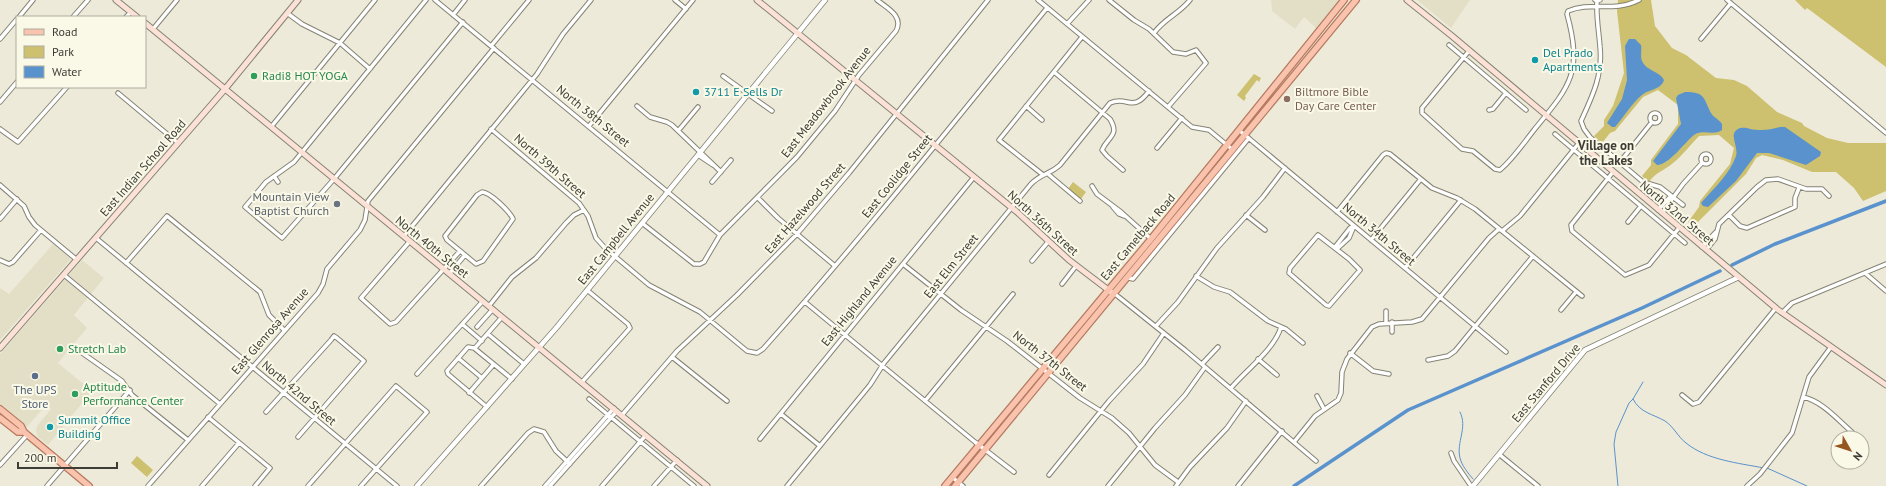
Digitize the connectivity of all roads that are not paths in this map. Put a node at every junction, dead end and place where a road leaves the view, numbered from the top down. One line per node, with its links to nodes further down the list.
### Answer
1 (33, 0): 36 (street)
2 (88, 0): 37 (street)
3 (116, 0): 33 (main road)
4 (177, 0): 44 (street)
5 (298, 0): 34 (main road, East Indian School Road)
6 (375, 0): 50 (street)
7 (426, 0): 55 (street)
8 (435, 0): 35 (street, North 38th Street)
9 (465, 0): 35 (street)
10 (528, 0): 52 (street, East Glenrosa Avenue)
11 (591, 0): 59 (street)
12 (675, 0): 31 (street)
13 (693, 0): 31 (street)
14 (757, 0): 45 (main road, North 36th Street)
15 (825, 0): 45 (street, East Campbell Avenue)
16 (877, 0): 61 (street, East Meadowbrook Avenue)
17 (988, 0): 78 (street, East Hazelwood Street)
18 (1038, 0): 29 (street)
19 (1089, 0): 43 (street)
20 (1109, 0): 46 (street)
21 (1190, 0): 46 (street)
22 (1356, 0): 32 (main road, East Camelback Road)
23 (1407, 0): 53 (main road, North 32nd Street)
24 (1597, 0): 30 (street)
25 (1639, 0): 30 (street)
26 (1727, 0): 28 (street)
27 (1343, 2): 32 (main road); 57 (main road, East Camelback Road)
28 (1731, 3): 49 (street); 89 (street)
29 (1047, 8): 43 (street); 94 (street, East Coolidge Street)
30 (1597, 8): 79 (street); 102 (street)
31 (686, 9): 83 (street)
32 (1348, 9): 60 (main road, East Camelback Road)
33 (131, 12): 38 (street); 39 (main road)
34 (288, 13): 50 (street); 64 (main road, East Indian School Road)
35 (453, 15): 41 (street, North 38th Street)
36 (20, 16)
37 (74, 16)
38 (127, 16)
39 (136, 16)
40 (16, 20): 48 (street)
41 (463, 22): 52 (street, North 38th Street); 112 (street)
42 (146, 24): 44 (main road, North 40th Street)
43 (1067, 24): 47 (street)
44 (153, 29): 64 (main road, North 40th Street)
45 (798, 33): 61 (main road, North 36th Street); 68 (street, East Campbell Avenue)
46 (1154, 33): 73 (street)
47 (1082, 37): 56 (street); 65 (street)
48 (0, 39)
49 (1701, 39)
50 (340, 43): 55 (street); 84 (street)
51 (1449, 45): 54 (street)
52 (493, 47): 59 (street, North 38th Street); 128 (street, East Glenrosa Avenue)
53 (1469, 51): 54 (street); 79 (main road, North 32nd Street)
54 (1464, 57): 67 (street); 79 (street)
55 (370, 69): 99 (street)
56 (1054, 72): 71 (street); 77 (street)
57 (1285, 74): 60 (main road); 87 (main road, East Camelback Road)
58 (723, 76): 68 (street)
59 (532, 79): 83 (street, North 38th Street); 86 (street)
60 (1291, 79): 91 (main road, East Camelback Road)
61 (856, 81): 78 (main road, North 36th Street); 123 (street, East Meadowbrook Avenue)
62 (16, 83): 69 (street)
63 (65, 88): 85 (street)
64 (225, 89): 84 (main road, North 40th Street); 92 (main road, East Indian School Road)
65 (1149, 91): 73 (street); 77 (street)
66 (118, 93): 92 (street)
67 (1506, 93): 74 (street); 75 (street)
68 (748, 95): 76 (street); 100 (street, East Campbell Avenue)
69 (0, 102)
70 (637, 106): 88 (street)
71 (1026, 106): 81 (street); 108 (street)
72 (698, 107): 88 (street)
73 (1168, 107): 80 (street)
74 (1489, 110)
75 (1526, 110)
76 (772, 111)
77 (1102, 112): 105 (street); 109 (street)
78 (896, 114): 94 (main road, North 36th Street); 147 (street, East Hazelwood Street)
79 (1546, 116): 93 (main road, North 32nd Street)
80 (1182, 118): 95 (street); 96 (street)
81 (1042, 120)
82 (1652, 122): 102 (street)
83 (589, 126): 120 (street, North 38th Street)
84 (271, 127): 99 (main road, North 40th Street)
85 (0, 129)
86 (491, 129): 131 (street, North 39th Street); 150 (street)
87 (1240, 130): 91 (street, North 34th Street); 95 (main road, East Camelback Road)
88 (678, 131): 100 (street)
89 (1886, 133)
90 (1554, 134): 98 (street, North 32nd Street)
91 (1247, 137): 97 (main road, East Camelback Road); 104 (street, North 34th Street); 137 (street, East Camelback Road)
92 (178, 143): 151 (main road, East Indian School Road)
93 (1579, 143): 98 (street); 107 (main road, North 32nd Street)
94 (935, 145): 111 (main road, North 36th Street); 172 (street, East Coolidge Street)
95 (1228, 146): 97 (street); 132 (main road, East Camelback Road)
96 (1157, 148)
97 (1233, 150): 137 (main road, East Camelback Road)
98 (1574, 150): 113 (street, North 32nd Street); 145 (street)
99 (301, 152): 110 (street); 112 (main road, North 40th Street)
100 (699, 153): 106 (street); 120 (street, East Campbell Avenue)
101 (731, 160): 106 (street)
102 (1620, 162): 122 (street)
103 (1702, 162): 122 (street)
104 (1285, 168): 133 (street, North 34th Street); 135 (street)
105 (1123, 170)
106 (721, 172): 116 (street)
107 (1613, 172): 113 (street); 134 (main road, North 32nd Street)
108 (1042, 174): 109 (street); 130 (street, East Elm Street)
109 (1048, 174): 126 (street)
110 (274, 176): 112 (street); 115 (street)
111 (974, 177): 130 (main road, North 36th Street); 169 (street, East Highland Avenue)
112 (334, 179): 128 (main road, North 40th Street)
113 (1608, 179): 129 (street, North 32nd Street); 148 (street)
114 (1420, 180): 125 (street); 133 (street); 154 (street)
115 (278, 182)
116 (712, 182)
117 (0, 185): 124 (street)
118 (1092, 186): 153 (street)
119 (1799, 188): 121 (street); 136 (street); 136 (street)
120 (668, 191): 140 (street, East Campbell Avenue); 146 (street, North 38th Street)
121 (1829, 196)
122 (1673, 197): 127 (street); 134 (street)
123 (758, 198): 146 (street, East Meadowbrook Avenue); 147 (street)
124 (17, 199): 138 (street); 143 (street)
125 (1461, 200): 145 (street); 174 (street)
126 (1080, 201)
127 (1683, 205)
128 (367, 206): 150 (main road, North 40th Street); 208 (street, East Glenrosa Avenue)
129 (1641, 206): 139 (street); 148 (street, North 32nd Street)
130 (1012, 208): 156 (main road, North 36th Street); 186 (street, East Elm Street)
131 (584, 210): 163 (street, North 39th Street); 193 (street)
132 (1174, 210): 137 (main road); 153 (main road, East Camelback Road)
133 (1337, 212): 141 (street, North 34th Street)
134 (1660, 212): 142 (main road, North 32nd Street)
135 (1246, 215): 144 (street); 179 (street)
136 (1729, 215): 159 (street)
137 (1182, 216): 188 (main road, East Camelback Road)
138 (0, 219)
139 (1628, 222)
140 (642, 223): 146 (street, East Meadowbrook Avenue); 163 (street, East Campbell Avenue)
141 (1354, 226): 149 (street); 152 (street); 154 (street, North 34th Street)
142 (1679, 228): 148 (street); 159 (main road, North 32nd Street)
143 (41, 230): 164 (street); 165 (street)
144 (1265, 230)
145 (1501, 230): 162 (street); 190 (street)
146 (720, 234)
147 (797, 234): 172 (street); 199 (street, East Hazelwood Street)
148 (1674, 234): 157 (street, North 32nd Street)
149 (1344, 235): 152 (street); 158 (street)
150 (404, 236): 155 (main road, North 40th Street)
151 (96, 238): 165 (main road, East Indian School Road); 168 (street, North 42nd Street)
152 (1349, 238): 158 (street)
153 (1151, 239): 183 (main road, East Camelback Road)
154 (1370, 240): 174 (street, North 34th Street)
155 (410, 241): 175 (main road, North 40th Street); 175 (street)
156 (1048, 242): 166 (street); 173 (main road, North 36th Street)
157 (1686, 243)
158 (1336, 248): 158 (street)
159 (1704, 249): 180 (main road, North 32nd Street)
160 (460, 251): 161 (street); 161 (street); 167 (street)
161 (465, 255): 171 (street)
162 (1533, 256): 185 (street); 206 (street)
163 (614, 257): 182 (street, East Campbell Avenue); 199 (street, North 39th Street)
164 (0, 260)
165 (77, 260): 178 (main road, East Indian School Road)
166 (1032, 261)
167 (451, 262): 171 (street); 175 (street)
168 (126, 263): 208 (street); 232 (street, North 42nd Street)
169 (903, 264): 186 (street, North 37th Street); 212 (street, East Highland Avenue)
170 (1886, 264): 176 (street)
171 (456, 266): 177 (street)
172 (835, 266): 192 (street, East Coolidge Street)
173 (1076, 266): 181 (street); 183 (main road, North 36th Street)
174 (1405, 268): 190 (street, North 34th Street)
175 (444, 270): 177 (main road, North 40th Street)
176 (1865, 273): 184 (street); 197 (street)
177 (449, 274): 191 (main road, North 40th Street)
178 (64, 275): 218 (main road, East Indian School Road); 253 (street)
179 (1196, 276): 204 (street); 205 (street)
180 (1739, 277): 194 (main road, North 32nd Street); 282 (street, East Stanford Drive)
181 (1062, 284)
182 (587, 290): 216 (street, East Campbell Avenue); 240 (street)
183 (1108, 290): 188 (main road, North 36th Street); 233 (main road, East Camelback Road)
184 (1886, 291)
185 (1576, 292): 189 (street); 195 (street)
186 (941, 294): 203 (street, North 37th Street); 231 (street, East Elm Street)
187 (1013, 294): 203 (street)
188 (1115, 294): 204 (street, North 36th Street); 235 (main road, East Camelback Road)
189 (1582, 296)
190 (1440, 298): 201 (street); 206 (street, North 34th Street)
191 (483, 301): 193 (main road, North 40th Street); 202 (street)
192 (805, 302): 212 (street); 222 (street, East Coolidge Street)
193 (491, 307): 198 (main road, North 40th Street); 207 (street)
194 (1776, 308): 197 (main road, North 32nd Street); 246 (street)
195 (1561, 310)
196 (1386, 311): 200 (street)
197 (1782, 313): 217 (main road, North 32nd Street)
198 (502, 316): 211 (street); 216 (main road, North 40th Street)
199 (710, 320): 222 (street, North 39th Street); 224 (street, East Hazelwood Street)
200 (1386, 322): 201 (street); 223 (street)
201 (1392, 322): 209 (street)
202 (462, 324): 213 (street); 234 (street)
203 (986, 326): 233 (street, North 37th Street); 251 (street)
204 (1156, 326): 210 (street, North 36th Street)
205 (1282, 327): 214 (street); 226 (street)
206 (1475, 327): 221 (street, North 34th Street); 227 (street)
207 (476, 328)
208 (284, 330): 232 (street, East Glenrosa Avenue)
209 (1392, 332)
210 (1164, 333): 230 (street, North 36th Street); 258 (street)
211 (488, 334): 213 (street); 229 (street)
212 (845, 335): 231 (street); 260 (street, East Highland Avenue)
213 (482, 340): 219 (street)
214 (1303, 343)
215 (1218, 346): 230 (street)
216 (540, 347): 229 (street, East Campbell Avenue); 240 (main road, North 40th Street)
217 (1831, 347): 241 (main road, North 32nd Street); 248 (street)
218 (0, 348)
219 (475, 348): 225 (street); 228 (street)
220 (78, 350): 243 (street)
221 (1506, 352)
222 (757, 353)
223 (1350, 353): 236 (street); 257 (street)
224 (672, 357): 250 (street); 261 (street, East Hazelwood Street)
225 (458, 358): 238 (street); 245 (street)
226 (1258, 359): 237 (street); 242 (street)
227 (1428, 360)
228 (494, 364): 238 (street); 239 (street)
229 (524, 364): 239 (street, East Campbell Avenue)
230 (1204, 365): 242 (street, North 36th Street); 279 (street)
231 (882, 366): 251 (street); 278 (street, East Elm Street)
232 (252, 367): 244 (street, North 42nd Street); 253 (street, East Glenrosa Avenue)
233 (1042, 369): 235 (street, North 37th Street); 277 (main road, East Camelback Road)
234 (417, 374)
235 (1049, 374): 258 (street, North 37th Street); 280 (main road, East Camelback Road)
236 (1389, 374)
237 (1277, 375)
238 (482, 378): 245 (street)
239 (512, 379): 254 (street, East Campbell Avenue)
240 (582, 382): 256 (main road, North 40th Street)
241 (1886, 385)
242 (1231, 388): 252 (street, North 36th Street)
243 (130, 390): 272 (street); 287 (street)
244 (283, 393): 259 (street); 265 (street, North 42nd Street); 265 (street)
245 (469, 393): 254 (street)
246 (1682, 395)
247 (1317, 396): 257 (street)
248 (1803, 397): 266 (street); 318 (street)
249 (589, 399): 262 (street)
250 (727, 401)
251 (925, 401): 277 (street)
252 (1246, 401): 267 (street, North 36th Street); 293 (street)
253 (220, 404): 263 (street, East Glenrosa Avenue)
254 (487, 407): 303 (street, East Campbell Avenue)
255 (0, 409): 268 (main road)
256 (615, 409): 261 (main road, North 40th Street); 262 (street)
257 (1324, 409): 274 (street)
258 (1101, 411): 279 (street, North 37th Street); 291 (street)
259 (266, 412)
260 (781, 414): 271 (street, East Highland Avenue); 278 (street)
261 (622, 415): 269 (main road, North 40th Street)
262 (610, 416): 273 (street); 285 (street)
263 (208, 417): 272 (street, East Glenrosa Avenue); 275 (street)
264 (0, 418): 268 (main road)
265 (314, 419): 270 (street); 276 (street, North 42nd Street)
266 (1850, 430)
267 (1282, 431): 274 (street, North 36th Street); 315 (street)
268 (26, 434): 286 (street); 287 (main road)
269 (646, 435): 273 (street); 283 (main road, North 40th Street)
270 (298, 438)
271 (760, 438)
272 (188, 440): 297 (street, East Glenrosa Avenue)
273 (641, 442): 288 (street); 307 (street)
274 (1294, 442): 284 (street, North 36th Street)
275 (240, 443): 298 (street); 299 (street)
276 (345, 444): 289 (street, North 42nd Street); 289 (street); 300 (street)
277 (979, 444): 280 (street); 292 (main road, East Camelback Road)
278 (820, 446): 311 (street, East Elm Street)
279 (1140, 447): 293 (street, North 37th Street); 313 (street)
280 (986, 449): 290 (street); 294 (main road, East Camelback Road)
281 (1451, 453): 316 (street)
282 (1500, 455): 316 (street, East Stanford Drive); 317 (street)
283 (677, 460): 288 (street); 310 (main road, North 40th Street)
284 (1316, 461)
285 (568, 463): 304 (street); 305 (street); 306 (street)
286 (0, 465)
287 (64, 465): 295 (street); 296 (main road)
288 (671, 467): 308 (street); 309 (street)
289 (376, 469): 301 (street); 302 (street, North 42nd Street)
290 (1014, 472)
291 (1049, 475)
292 (952, 477): 294 (street); 312 (main road, East Camelback Road)
293 (1178, 482): 314 (street)
294 (959, 485)
295 (47, 486)
296 (89, 486)
297 (148, 486)
298 (202, 486)
299 (255, 486)
300 (308, 486)
301 (361, 486)
302 (397, 486)
303 (417, 486)
304 (481, 486)
305 (545, 486)
306 (550, 486)
307 (602, 486)
308 (654, 486)
309 (694, 486)
310 (707, 486)
311 (787, 486)
312 (945, 486)
313 (1108, 486)
314 (1176, 486)
315 (1238, 486)
316 (1472, 486)
317 (1538, 486)
318 (1747, 486)

